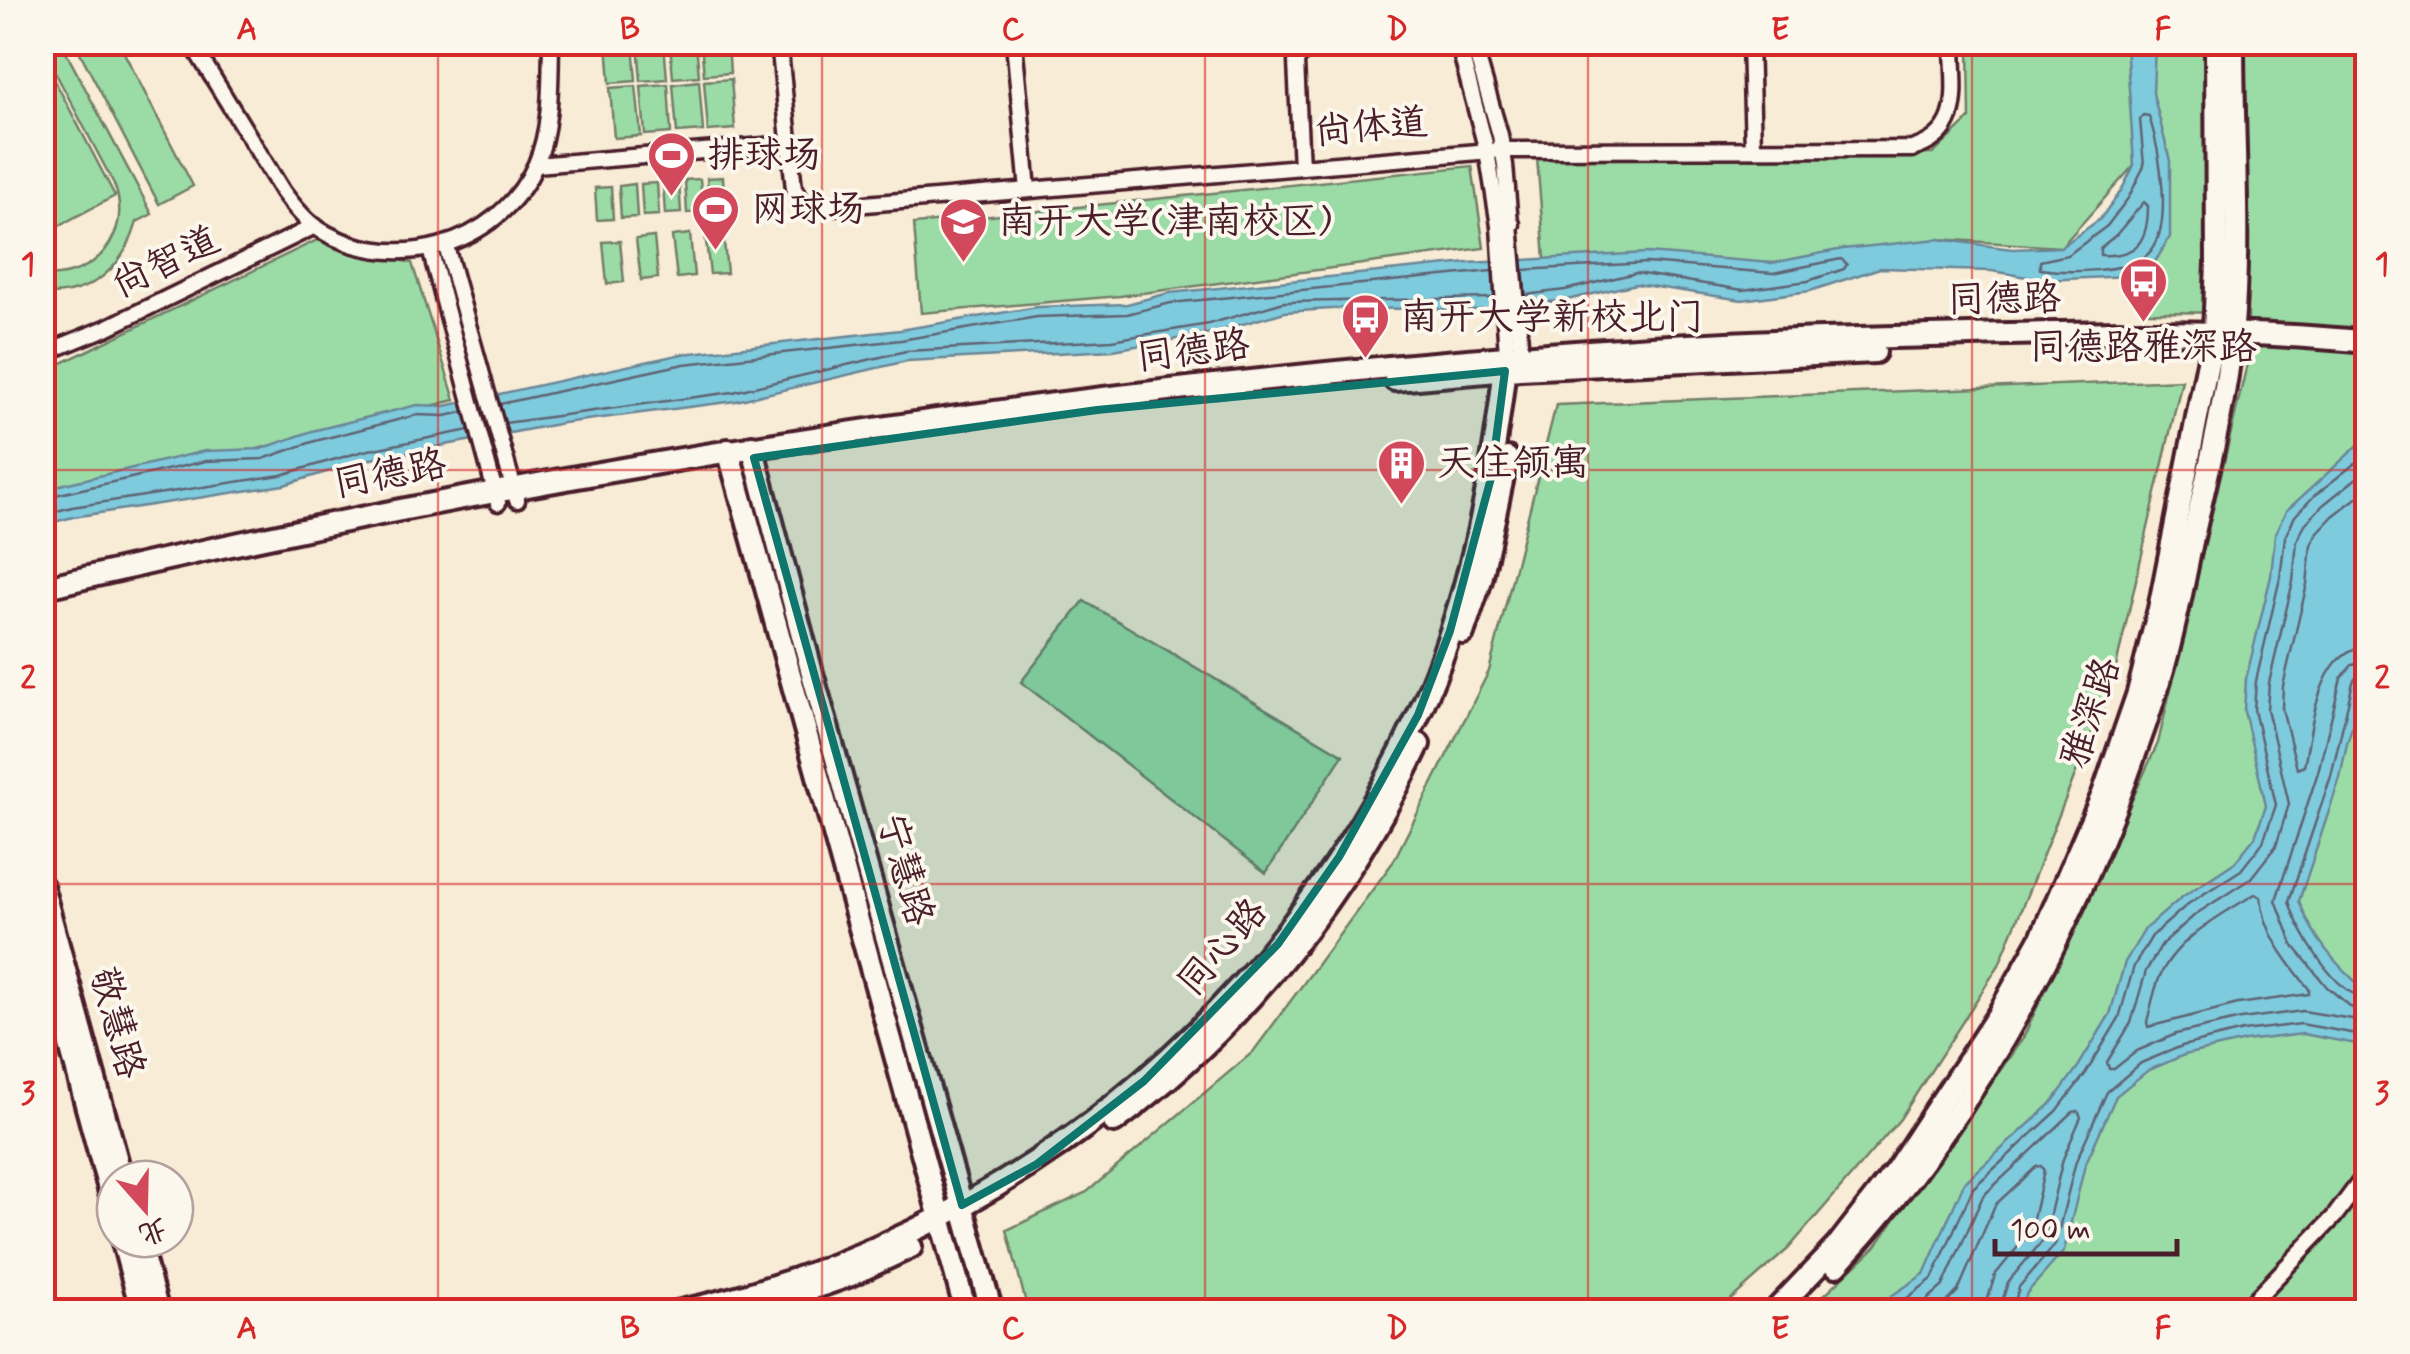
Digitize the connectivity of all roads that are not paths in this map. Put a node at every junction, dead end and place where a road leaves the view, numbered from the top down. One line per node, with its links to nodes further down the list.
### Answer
1 (191, 42): 18 (street)
2 (551, 42): 15 (street)
3 (779, 42): 12 (street)
4 (1014, 42): 17 (street)
5 (1310, 42): 16 (street)
6 (1458, 42): 14 (street)
7 (1473, 42): 14 (street)
8 (1750, 42): 13 (street)
9 (1952, 42): 13 (street, 尚体道)
10 (2216, 42): 21 (main road)
11 (2233, 42): 21 (main road)
12 (788, 144): 15 (street); 17 (street, 尚体道)
13 (1752, 149): 14 (street, 尚体道)
14 (1495, 150): 16 (street, 尚体道); 27 (street)
15 (536, 165): 19 (street)
16 (1302, 167): 17 (street, 尚体道)
17 (1028, 190)
18 (315, 226): 20 (street); 25 (street, 尚智道)
19 (446, 246): 20 (street); 30 (street)
20 (430, 250): 30 (street)
21 (2224, 300): 22 (main road); 23 (main road)
22 (2225, 337): 23 (main road, 同德路); 27 (main road, 同德路); 48 (main road, 雅深路); 49 (main road, 雅深路)
23 (2260, 340): 24 (main road, 同德路); 26 (main road, 同德路)
24 (2368, 342)
25 (42, 354)
26 (2368, 355)
27 (1513, 362): 28 (main road, 同德路); 38 (main road, 同心路)
28 (753, 452): 29 (main road, 同德路); 38 (main road, 宁慧路)
29 (728, 456): 30 (main road, 同德路); 39 (main road, 宁慧路)
30 (506, 495): 31 (main road, 同德路); 32 (main road, 同德路)
31 (42, 588)
32 (42, 600)
33 (42, 886): 36 (main road, 敬慧路)
34 (42, 942): 35 (main road, 敬慧路)
35 (101, 1159)
36 (117, 1159)
37 (2368, 1171): 50 (street)
38 (964, 1212): 39 (main road, 同心路); 47 (main road, 宁慧路)
39 (942, 1224): 44 (main road, 同心路); 45 (main road, 同心路); 46 (main road, 宁慧路)
40 (127, 1259): 42 (main road)
41 (143, 1259): 43 (main road)
42 (142, 1312)
43 (158, 1312)
44 (677, 1312)
45 (745, 1312)
46 (966, 1312)
47 (992, 1312)
48 (1774, 1312)
49 (1793, 1312)
50 (2243, 1312)

